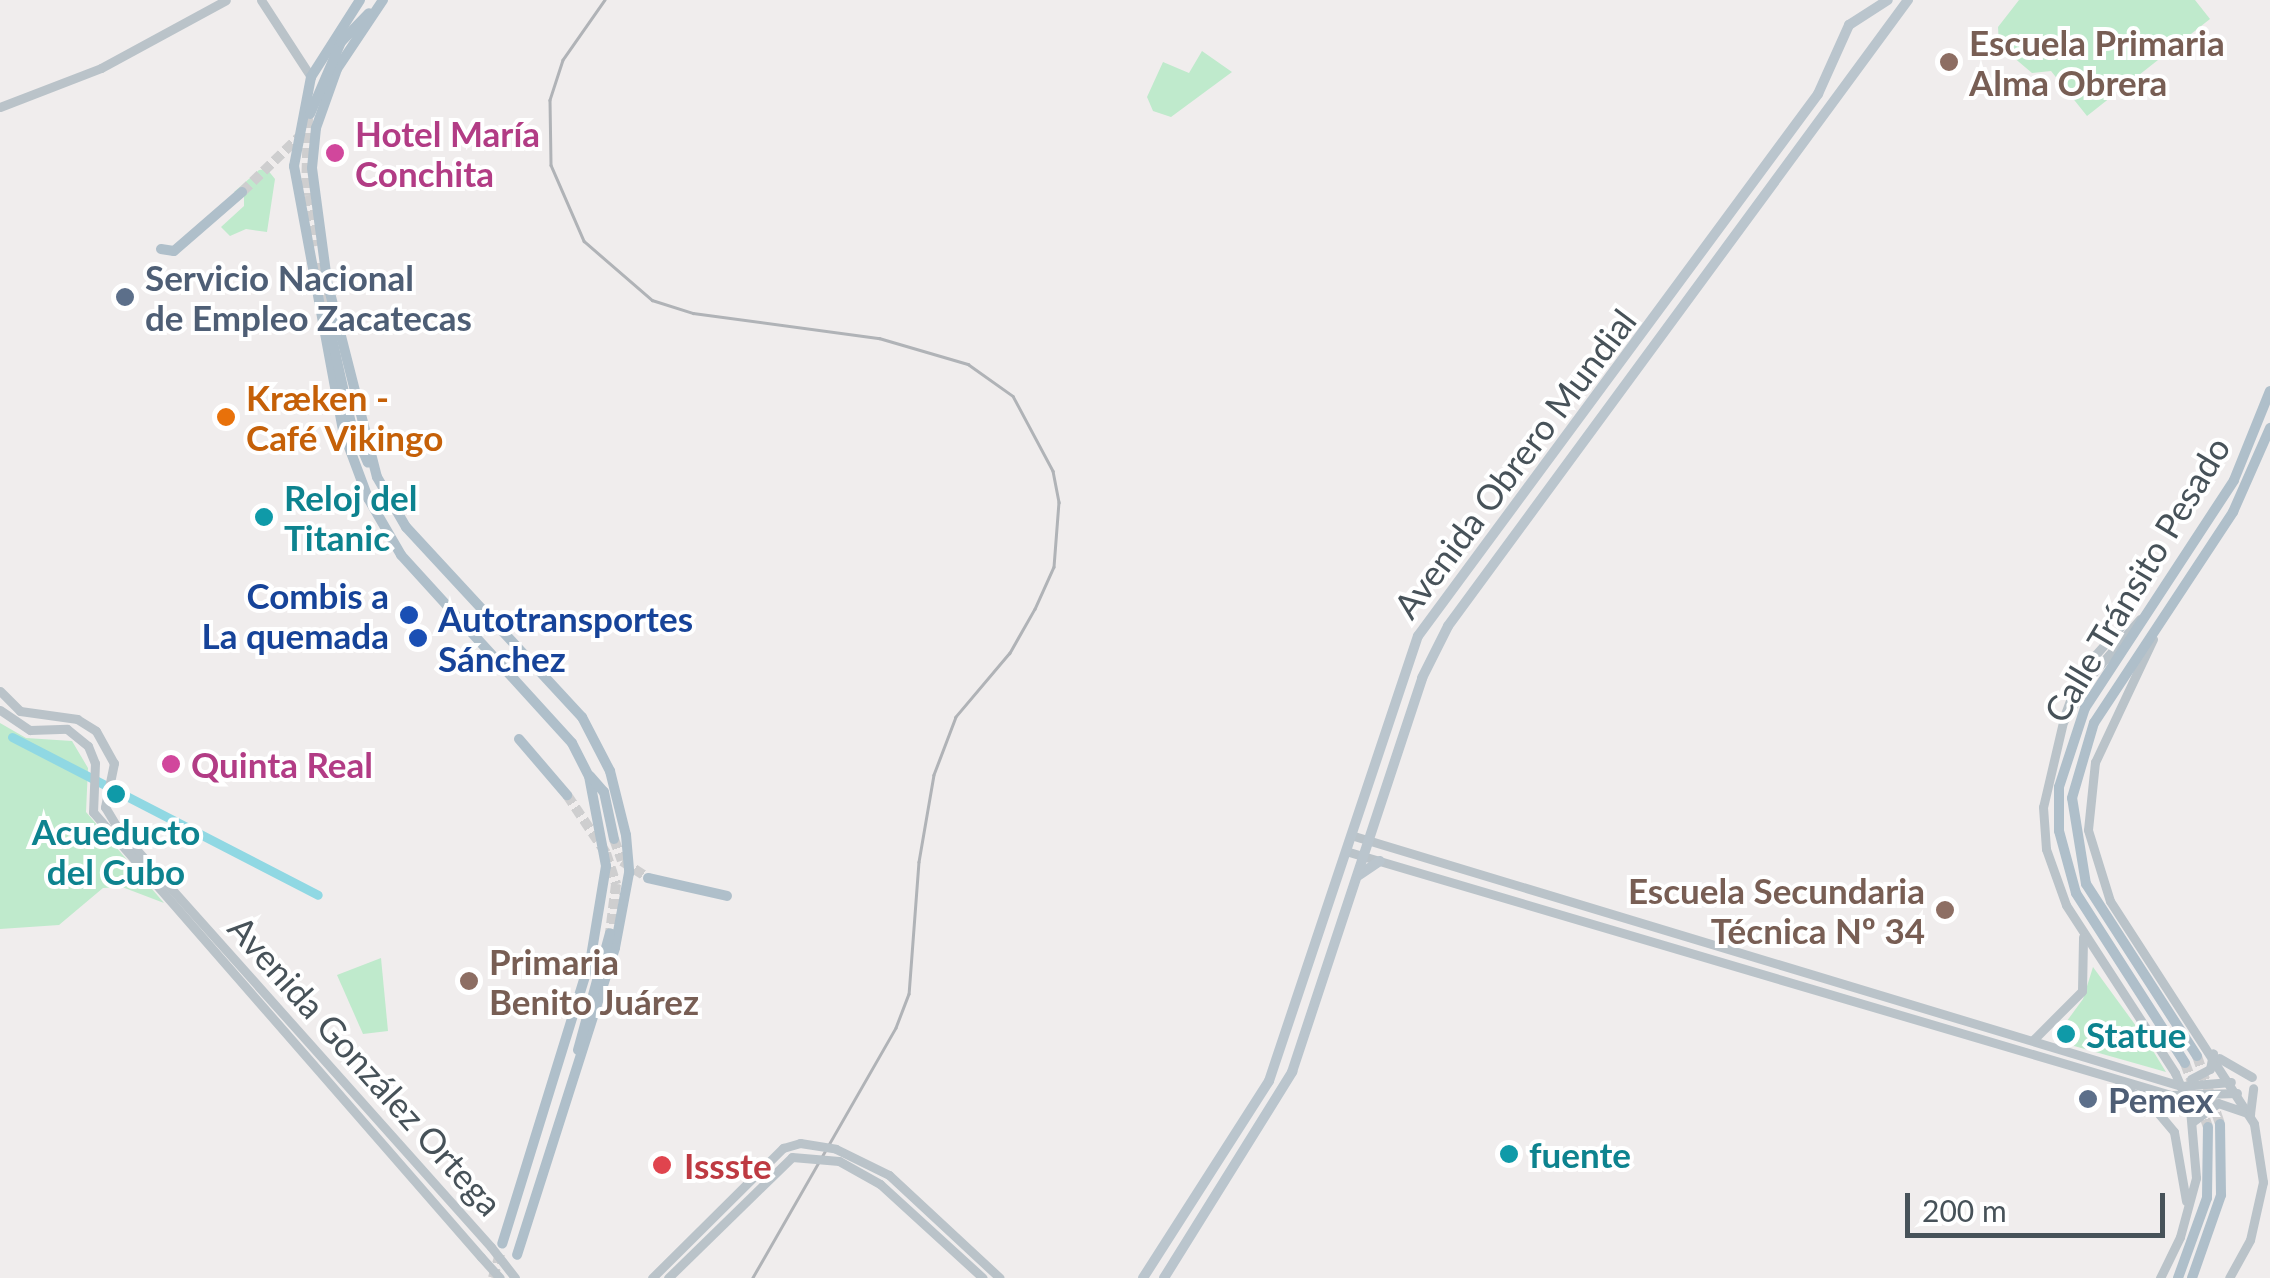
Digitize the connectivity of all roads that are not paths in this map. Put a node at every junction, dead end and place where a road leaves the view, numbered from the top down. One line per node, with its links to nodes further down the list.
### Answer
1 (223, 0): 8 (street)
2 (262, 0): 7 (street)
3 (360, 0): 7 (main road)
4 (382, 0): 9 (main road); 15 (main road)
5 (1888, 0): 25 (main road, Avenida Obrero Mundial)
6 (1908, 0): 27 (main road, Avenida Obrero Mundial)
7 (311, 77): 23 (main road)
8 (0, 107)
9 (310, 114)
10 (242, 192): 11 (main road)
11 (161, 249)
12 (327, 316): 15 (main road)
13 (2270, 391): 16 (main road, Calle Tránsito Pesado)
14 (2270, 428): 17 (main road, Calle Tránsito Pesado)
15 (377, 477): 39 (main road)
16 (2142, 617): 21 (street); 40 (main road, Calle Tránsito Pesado)
17 (2160, 618): 37 (street); 38 (main road, Calle Tránsito Pesado)
18 (2122, 625): 21 (street)
19 (0, 691): 52 (street, Avenida González Ortega)
20 (0, 710): 54 (street, Avenida González Ortega, bridge)
21 (2063, 722): 35 (street)
22 (519, 740): 24 (main road)
23 (589, 776): 26 (main road); 52 (main road)
24 (568, 796)
25 (1354, 836): 27 (street); 28 (main road, Avenida Obrero Mundial)
26 (614, 839)
27 (1369, 842): 29 (main road, Avenida Obrero Mundial); 36 (street)
28 (1348, 852): 29 (street); 60 (main road, Avenida Obrero Mundial)
29 (1364, 856): 30 (street); 32 (main road, Avenida Obrero Mundial)
30 (1380, 861): 32 (main road); 42 (street)
31 (648, 878): 33 (main road)
32 (1355, 880): 61 (main road, Avenida Obrero Mundial)
33 (727, 896)
34 (610, 933): 39 (main road)
35 (2082, 934): 36 (street); 41 (street)
36 (2033, 1040): 44 (street)
37 (2213, 1053): 41 (street); 43 (street); 47 (street)
38 (2197, 1056)
39 (578, 1061): 53 (main road)
40 (2186, 1062)
41 (2175, 1073): 44 (street)
42 (2103, 1076): 46 (street); 51 (street)
43 (2230, 1082): 44 (street); 45 (street)
44 (2181, 1086): 46 (street)
45 (2237, 1093): 46 (street); 47 (street)
46 (2186, 1097): 48 (street)
47 (2250, 1114): 48 (street); 49 (street)
48 (2192, 1122): 51 (street)
49 (2259, 1138): 50 (street); 65 (street)
50 (2270, 1154)
51 (2186, 1219): 62 (street)
52 (497, 1246): 55 (street, Avenida González Ortega, bridge)
53 (518, 1255)
54 (500, 1278)
55 (516, 1278)
56 (652, 1278): 59 (street, bridge)
57 (668, 1278): 58 (street, bridge)
58 (984, 1278)
59 (1000, 1278)
60 (1143, 1278)
61 (1164, 1278)
62 (2160, 1278)
63 (2178, 1278): 64 (main road)
64 (2192, 1278)
65 (2229, 1278)

